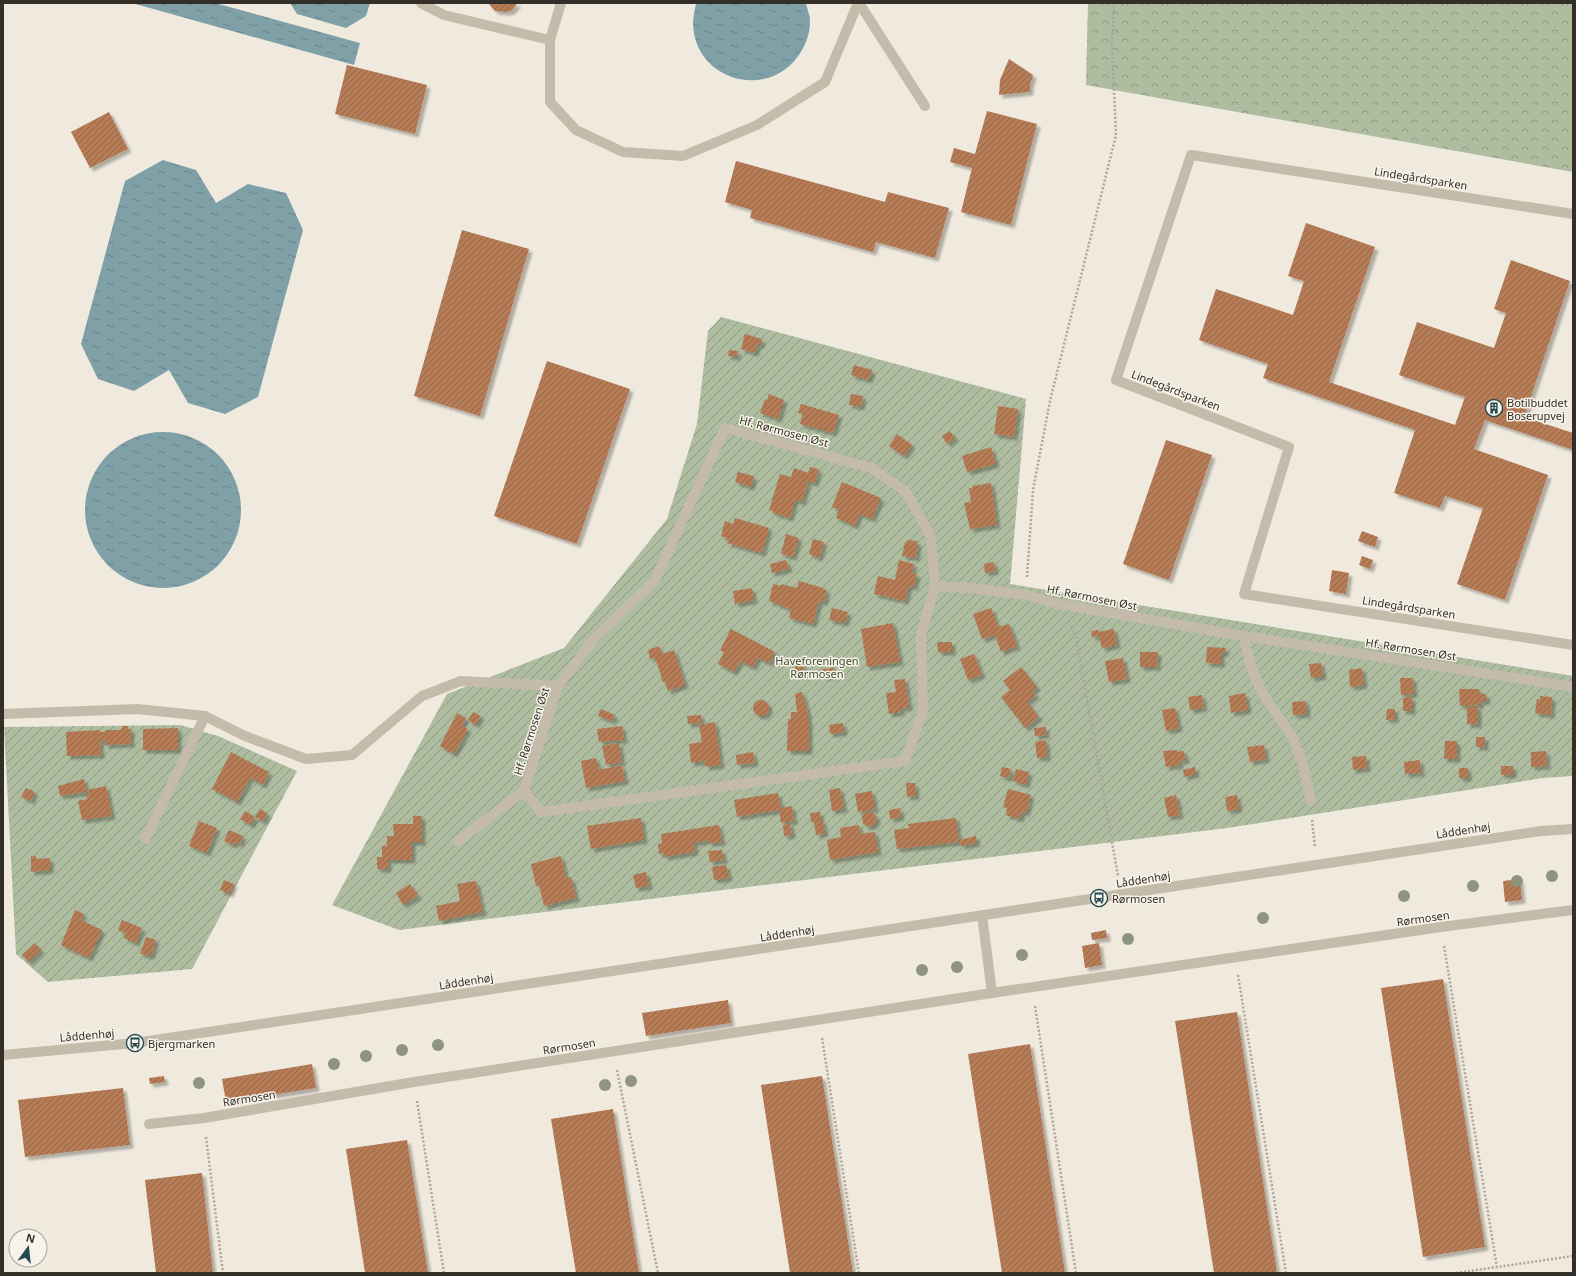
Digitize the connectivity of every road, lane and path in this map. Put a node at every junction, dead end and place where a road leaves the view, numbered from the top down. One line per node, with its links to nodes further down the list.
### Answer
1 (421, 3): 5 (street)
2 (561, 3): 5 (street)
3 (859, 3): 5 (street); 6 (street)
4 (1114, 3): 9 (path)
5 (550, 40)
6 (925, 106)
7 (1573, 214): 12 (street, Lindegårdsparken)
8 (935, 586): 9 (street, Hf. Rørmosen Øst); 13 (street, Hf. Rørmosen Øst); 17 (street, Hf. Rørmosen Øst)
9 (1026, 595): 10 (street, Hf. Rørmosen Øst)
10 (1059, 604): 11 (street, Hf. Rørmosen Øst); 23 (path)
11 (1244, 636): 14 (street, Hf. Rørmosen Øst); 18 (street)
12 (1573, 645)
13 (558, 686): 16 (street); 17 (street, Hf. Rørmosen Øst)
14 (1573, 687)
15 (3, 714): 16 (street)
16 (205, 716): 20 (street)
17 (524, 790): 21 (street)
18 (1310, 801): 22 (path)
19 (1573, 829): 22 (street, Låddenhøj)
20 (145, 839)
21 (458, 841)
22 (1317, 864): 23 (street, Låddenhøj)
23 (1121, 895): 25 (street, Låddenhøj)
24 (1573, 910): 26 (street, Rørmosen)
25 (982, 915): 29 (street); 32 (street, Låddenhøj)
26 (1441, 927): 27 (street, Rørmosen); 37 (path)
27 (1235, 957): 28 (street, Rørmosen); 43 (path)
28 (1032, 987): 29 (street, Rørmosen); 42 (path)
29 (992, 993): 30 (street, Rørmosen)
30 (819, 1020): 31 (street, Rørmosen); 41 (path)
31 (614, 1052): 33 (street, Rørmosen); 40 (path)
32 (3, 1055)
33 (414, 1082): 34 (street, Rørmosen); 39 (path)
34 (204, 1118): 35 (street, Rørmosen); 38 (path)
35 (149, 1124)
36 (1573, 1256): 37 (path)
37 (1497, 1267): 44 (path)
38 (223, 1273)
39 (444, 1273)
40 (658, 1273)
41 (859, 1273)
42 (1076, 1273)
43 (1286, 1273)
44 (1456, 1273)

